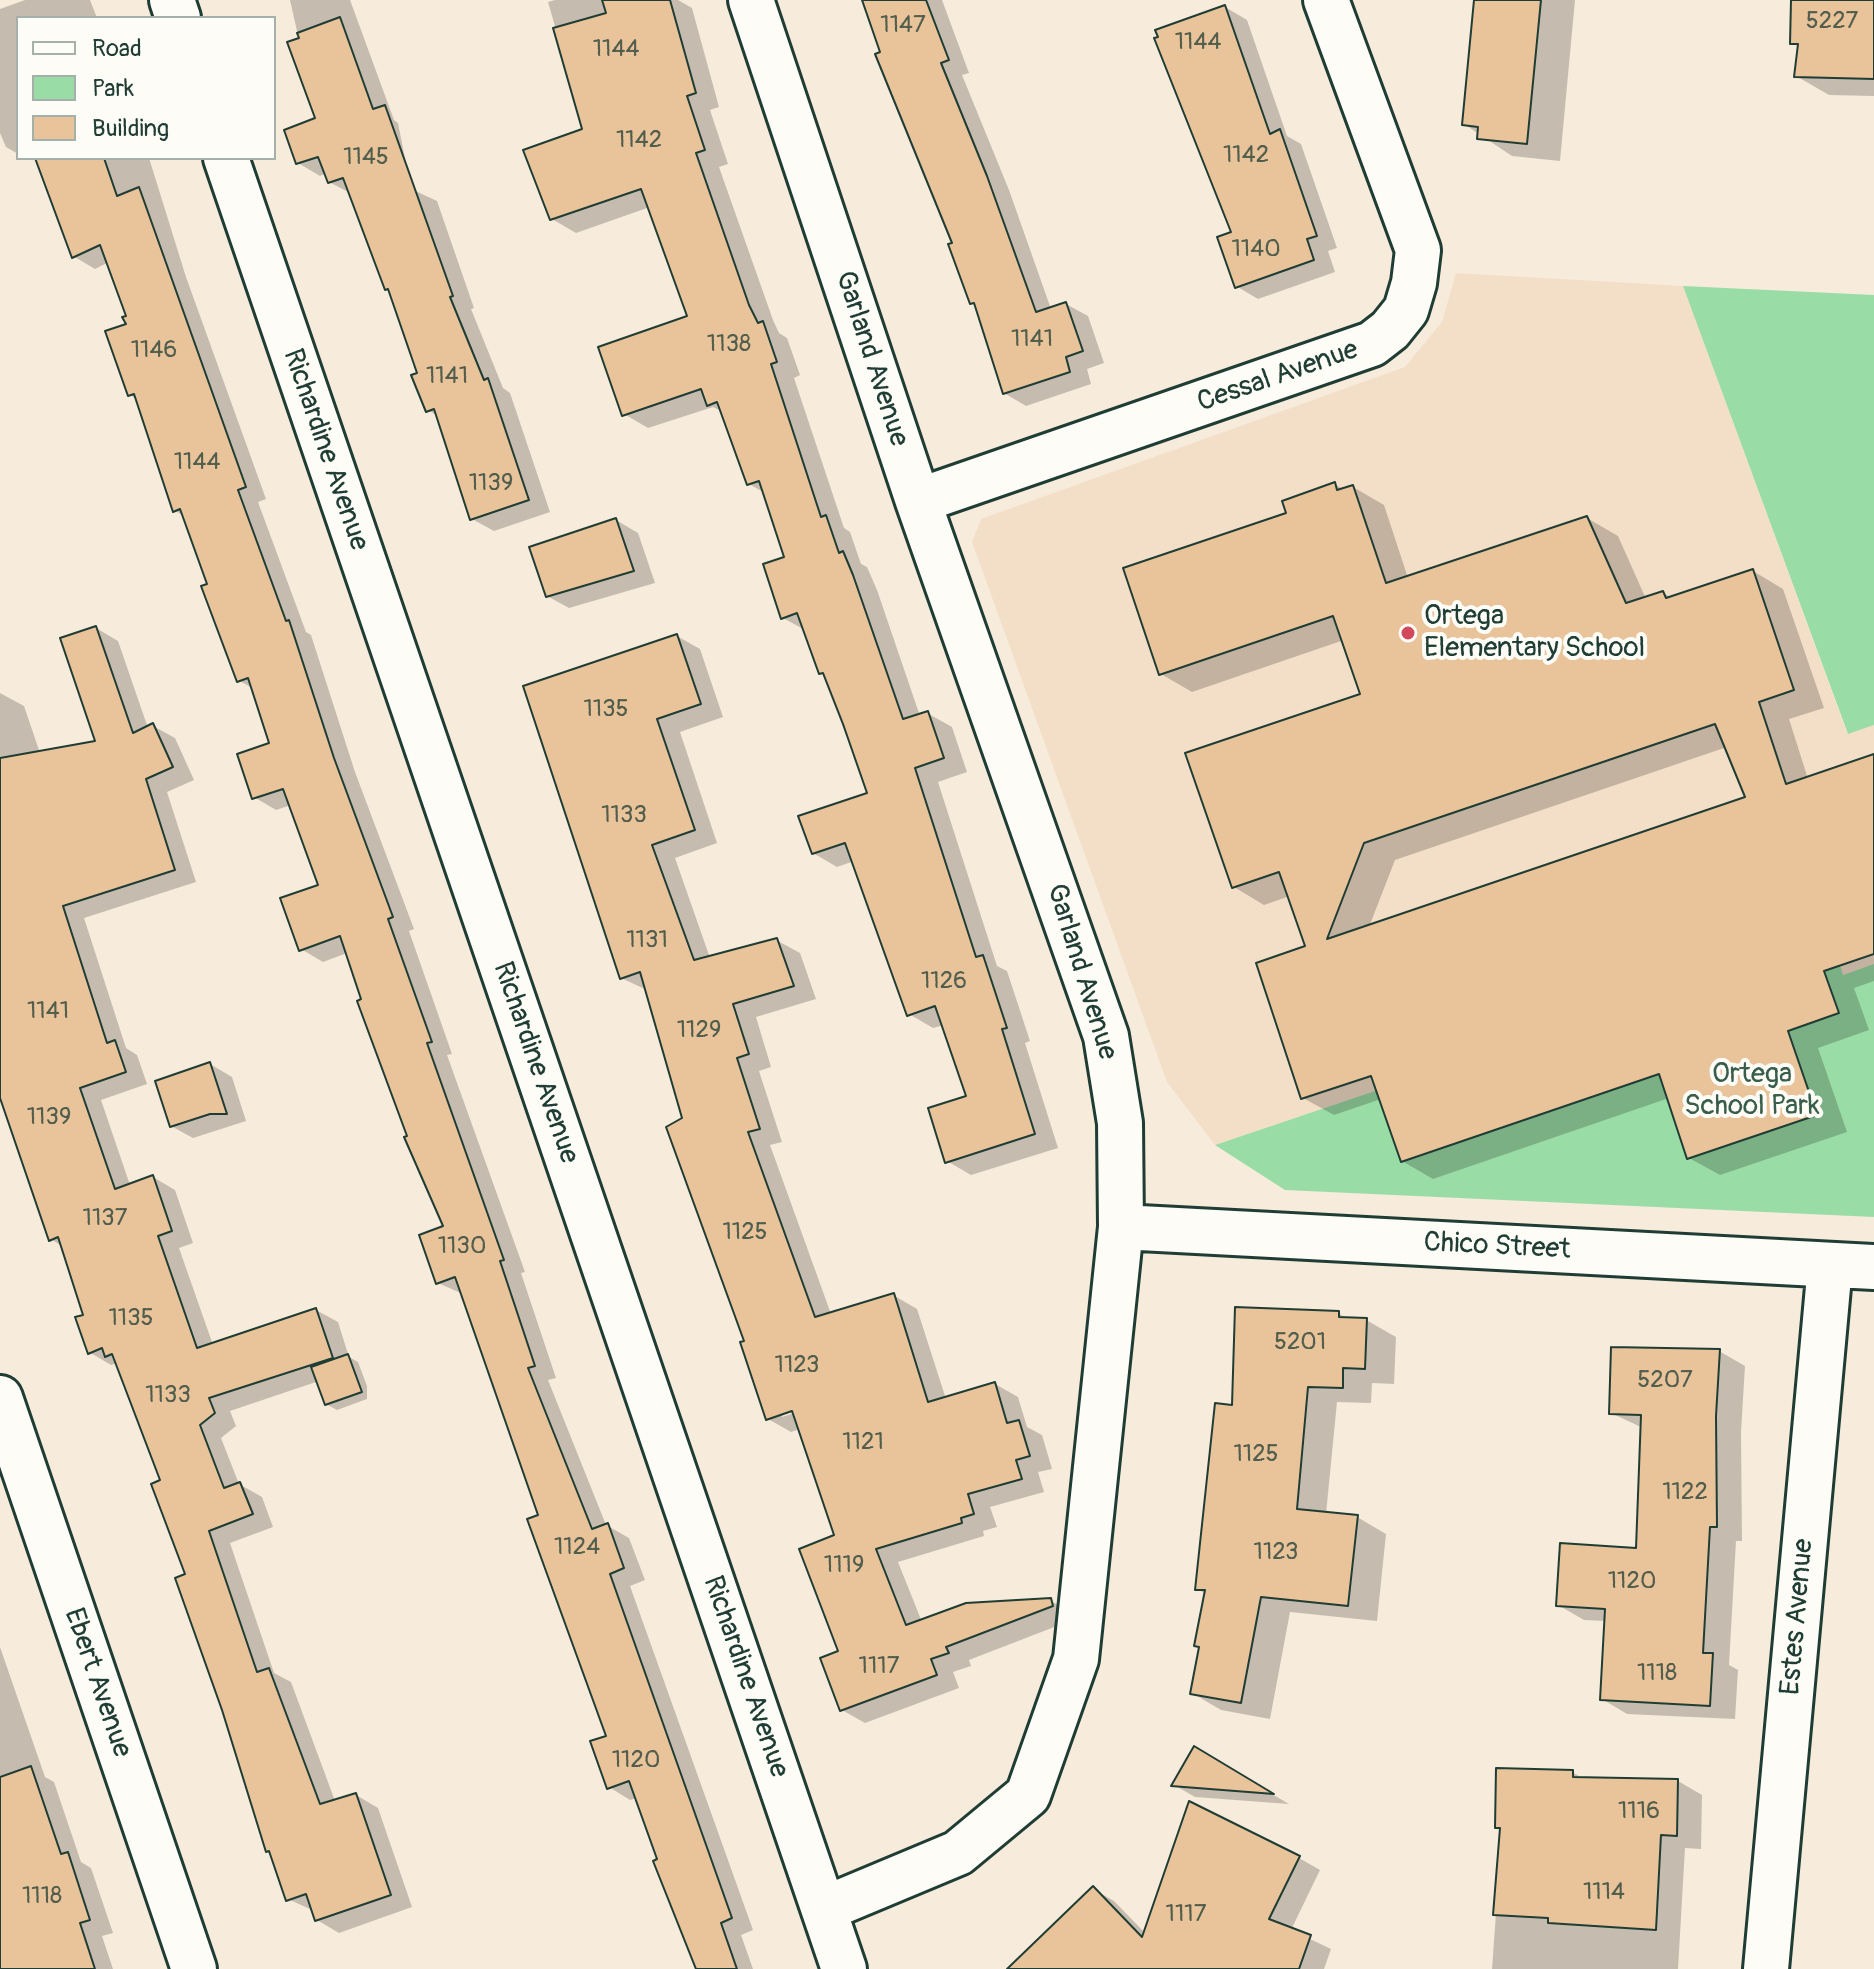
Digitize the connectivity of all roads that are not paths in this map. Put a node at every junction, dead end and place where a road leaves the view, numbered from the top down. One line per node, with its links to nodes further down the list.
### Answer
1 (751, 0): 4 (street, Garland Avenue)
2 (1326, 0): 4 (street, Cessal Avenue)
3 (227, 160): 9 (street, Richardine Avenue)
4 (918, 501): 5 (street, Garland Avenue)
5 (1121, 1227): 6 (street, Chico Street); 9 (street, Garland Avenue)
6 (1830, 1265): 7 (street, Chico Street); 12 (street, Estes Avenue)
7 (1874, 1267)
8 (0, 1398): 10 (street, Ebert Avenue)
9 (824, 1909): 11 (street, Richardine Avenue)
10 (194, 1969)
11 (844, 1969)
12 (1766, 1969)

